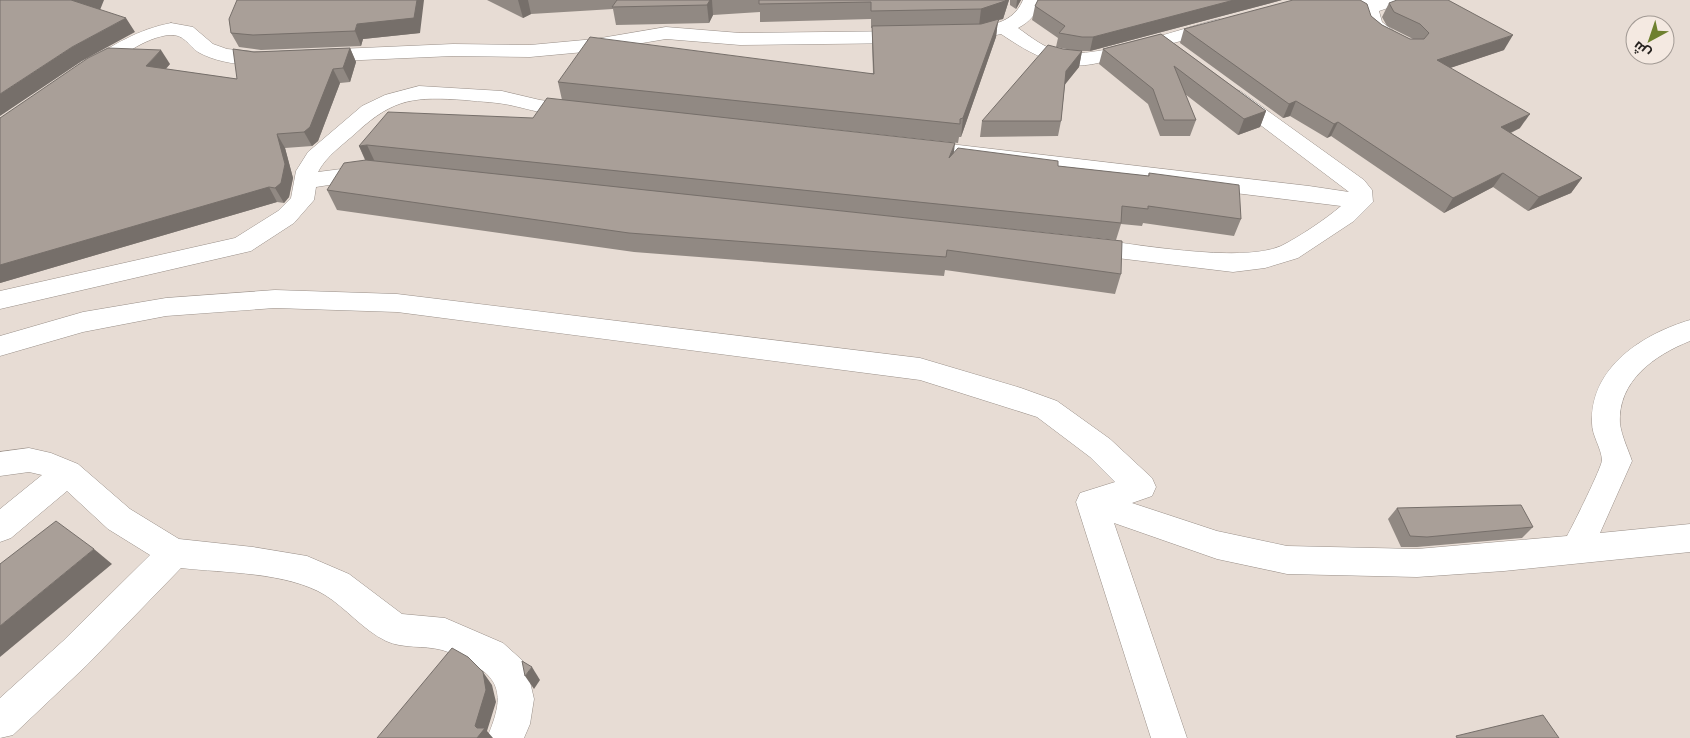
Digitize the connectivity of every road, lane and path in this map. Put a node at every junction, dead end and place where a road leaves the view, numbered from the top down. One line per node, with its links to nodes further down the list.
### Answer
1 (1032, 0): 5 (street)
2 (1393, 0): 3 (street)
3 (1363, 4): 7 (street)
4 (1237, 20): 6 (street)
5 (1004, 28): 6 (street); 9 (street)
6 (1160, 40): 8 (street)
7 (1410, 47)
8 (1184, 58)
9 (74, 78)
10 (1216, 82): 15 (street)
11 (599, 112): 14 (street)
12 (894, 144): 15 (street)
13 (395, 173): 14 (street)
14 (307, 181): 17 (street)
15 (1361, 202): 16 (street)
16 (1060, 243)
17 (0, 300)
18 (1690, 330): 25 (street)
19 (0, 346): 22 (street)
20 (0, 464): 21 (street)
21 (68, 473): 23 (street); 26 (street)
22 (1090, 502): 25 (street); 29 (street)
23 (0, 528)
24 (1690, 538): 25 (street)
25 (1578, 548)
26 (174, 553): 27 (street); 28 (street)
27 (0, 722)
28 (505, 738)
29 (1169, 738)

